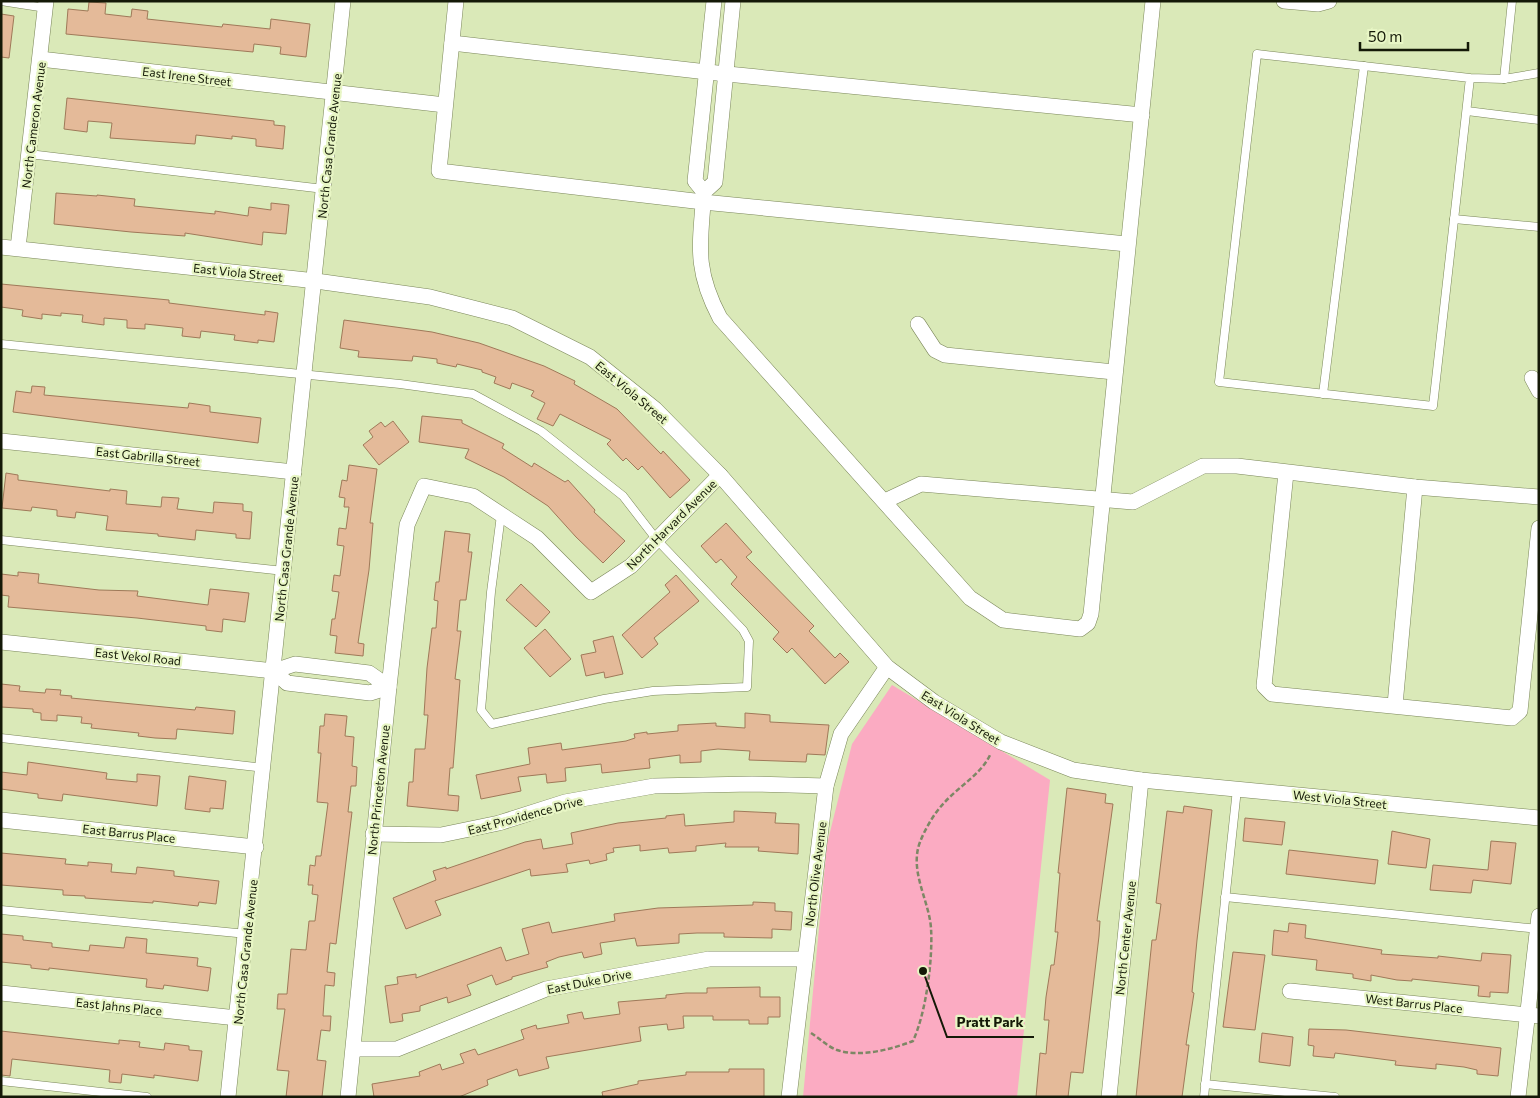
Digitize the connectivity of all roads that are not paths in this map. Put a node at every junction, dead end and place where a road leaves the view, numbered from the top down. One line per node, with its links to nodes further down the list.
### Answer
1 (1, 1): 10 (lane)
2 (343, 1): 19 (street, North Casa Grande Avenue)
3 (456, 1): 11 (street)
4 (714, 1): 14 (street)
5 (734, 1): 16 (street)
6 (1153, 1): 22 (street)
7 (1284, 1): 8 (street)
8 (1329, 1)
9 (1512, 1): 18 (lane)
10 (46, 4): 12 (street, North Cameron Avenue)
11 (452, 43): 14 (street); 20 (street)
12 (40, 60): 19 (street, East Irene Street); 24 (street, North Cameron Avenue)
13 (1364, 66): 17 (lane); 37 (lane); 37 (lane)
14 (707, 72): 16 (street); 26 (street)
15 (1539, 73): 18 (lane)
16 (726, 74): 22 (street); 26 (street)
17 (1470, 78): 18 (lane); 21 (lane)
18 (1504, 79)
19 (334, 93): 20 (street, East Irene Street); 25 (street, North Casa Grande Avenue)
20 (445, 105): 26 (street)
21 (1466, 112): 23 (lane); 27 (lane)
22 (1142, 115): 29 (street)
23 (1539, 120)
24 (29, 154): 25 (lane); 31 (street, North Cameron Avenue)
25 (324, 189): 32 (street, North Casa Grande Avenue)
26 (704, 197): 29 (street); 46 (street)
27 (1454, 219): 28 (lane); 37 (lane)
28 (1539, 227)
29 (1127, 244): 35 (street)
30 (1, 247): 31 (street, East Viola Street)
31 (18, 248): 32 (street, East Viola Street)
32 (316, 280): 36 (street, North Casa Grande Avenue); 41 (street, East Viola Street)
33 (918, 324): 35 (street)
34 (1, 344): 36 (lane)
35 (1114, 372): 45 (street)
36 (305, 374): 39 (street, North Casa Grande Avenue); 50 (lane)
37 (1323, 394)
38 (1, 441): 39 (street, East Gabrilla Street)
39 (294, 472): 51 (street, North Casa Grande Avenue)
40 (1286, 473): 43 (street); 45 (street); 56 (street)
41 (720, 475): 50 (street, North Harvard Avenue); 53 (street, East Viola Street)
42 (424, 486): 47 (street, North Harvard Avenue); 55 (street, North Princeton Avenue)
43 (1415, 487): 44 (street); 56 (street)
44 (1539, 497)
45 (1102, 499): 46 (street); 46 (street)
46 (885, 502)
47 (501, 515): 50 (street, North Harvard Avenue); 50 (lane)
48 (1539, 528): 56 (street)
49 (1, 540): 51 (lane)
50 (656, 540)
51 (284, 571): 54 (street, North Casa Grande Avenue)
52 (1, 642): 54 (street, East Vekol Road)
53 (888, 667): 59 (street, East Viola Street); 60 (street, North Olive Avenue)
54 (274, 672): 55 (street, East Vekol Road); 58 (street, North Casa Grande Avenue)
55 (388, 687): 64 (street, North Princeton Avenue)
56 (1395, 705)
57 (1, 738): 58 (lane)
58 (264, 768): 65 (street, North Casa Grande Avenue)
59 (1141, 780): 61 (street, West Viola Street); 82 (street, North Center Avenue)
60 (826, 786): 64 (street, East Providence Drive); 70 (street, North Olive Avenue)
61 (1238, 789): 62 (street, West Viola Street); 66 (lane)
62 (1539, 818)
63 (1, 820): 65 (street, East Barrus Place)
64 (373, 834): 75 (street, North Princeton Avenue)
65 (256, 847): 69 (street, North Casa Grande Avenue)
66 (1225, 897): 68 (lane); 77 (lane)
67 (1, 910): 69 (lane)
68 (1538, 924): 73 (street)
69 (246, 934): 74 (street, North Casa Grande Avenue)
70 (805, 959): 75 (street, East Duke Drive); 81 (street, North Olive Avenue)
71 (1290, 990): 73 (street, West Barrus Place)
72 (1, 993): 74 (street, East Jahns Place)
73 (1533, 1015): 85 (street)
74 (238, 1018): 79 (street, North Casa Grande Avenue)
75 (354, 1049): 80 (street, North Princeton Avenue)
76 (1, 1081): 78 (lane)
77 (1205, 1084): 83 (lane); 84 (lane)
78 (147, 1097)
79 (228, 1097)
80 (348, 1097)
81 (789, 1097)
82 (1109, 1097)
83 (1204, 1097)
84 (1335, 1097)
85 (1518, 1097)

